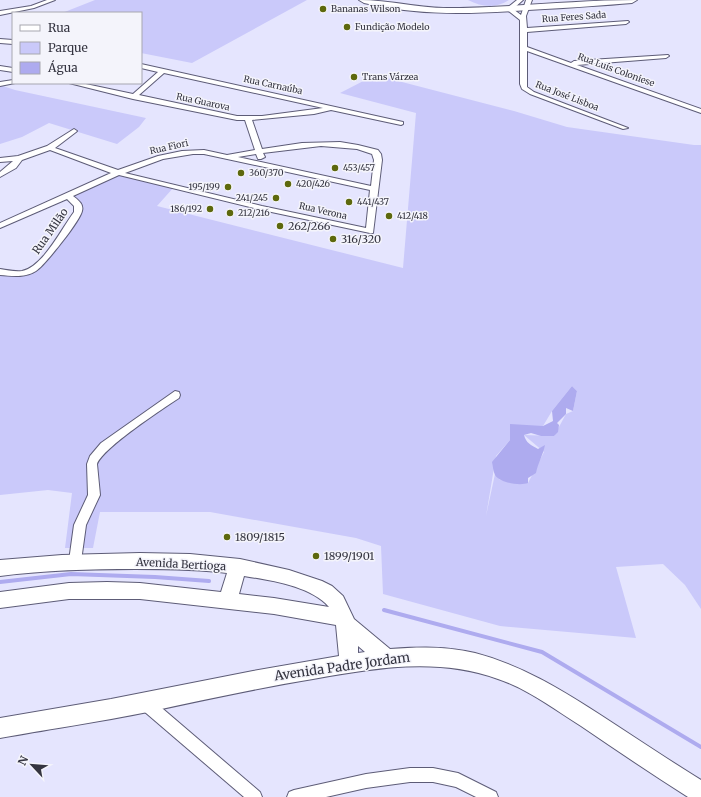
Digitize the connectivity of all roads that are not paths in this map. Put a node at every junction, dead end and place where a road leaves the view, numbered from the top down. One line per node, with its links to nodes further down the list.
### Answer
1 (52, 0): 6 (street)
2 (364, 0): 5 (main road)
3 (632, 0): 4 (main road)
4 (525, 2): 5 (main road); 7 (street)
5 (509, 9): 7 (street)
6 (0, 13)
7 (523, 18): 9 (street, Rua José Lisboa)
8 (626, 22): 9 (street, Rua Feres Sada)
9 (524, 30): 12 (street, Rua José Lisboa)
10 (0, 41): 11 (street)
11 (12, 42)
12 (524, 48): 14 (street, Rua Luís Coloniese); 29 (street, Rua José Lisboa)
13 (666, 56): 14 (street)
14 (570, 64): 25 (street, Rua Luís Coloniese)
15 (142, 66): 18 (street, Rua Carnaúba)
16 (0, 68): 17 (street)
17 (12, 70)
18 (163, 71): 22 (street); 23 (street, Rua Carnaúba)
19 (12, 82): 20 (street)
20 (0, 84)
21 (76, 84): 22 (street, Rua Guarova)
22 (133, 97): 27 (street, Rua Guarova)
23 (295, 98): 24 (street, Rua Carnaúba); 26 (street)
24 (332, 107): 26 (street, Rua Guarova); 28 (street, Rua Carnaúba)
25 (701, 111)
26 (286, 115): 27 (street, Rua Guarova)
27 (248, 119): 32 (street)
28 (401, 123)
29 (625, 128)
30 (74, 131): 31 (street)
31 (50, 148): 34 (street); 37 (street, Rua Verona)
32 (260, 151): 33 (street); 36 (street); 39 (street)
33 (227, 157): 36 (street, Rua Fiori); 37 (street, Rua Fiori)
34 (19, 158): 35 (street); 38 (street)
35 (0, 160)
36 (262, 164): 39 (street, Rua Fiori)
37 (118, 173): 40 (street, Rua Fiori); 42 (street, Rua Verona)
38 (0, 175)
39 (375, 190): 42 (street)
40 (68, 196): 41 (street, Rua Fiori); 44 (street, Rua Milão)
41 (0, 226)
42 (370, 231): 43 (street)
43 (373, 240)
44 (0, 272)
45 (175, 395): 46 (street)
46 (75, 561): 47 (street, Avenida Bertioga); 48 (street, Avenida Bertioga)
47 (0, 568)
48 (237, 568): 50 (street); 51 (street, Avenida Bertioga)
49 (0, 600): 50 (street)
50 (228, 601): 51 (street)
51 (345, 622): 52 (street); 53 (street, Avenida Bertioga)
52 (387, 658): 53 (street, Avenida Padre Jordam); 56 (street, Avenida Padre Jordam)
53 (349, 663): 54 (street, Avenida Padre Jordam)
54 (144, 702): 55 (street, Avenida Padre Jordam); 57 (street)
55 (0, 728)
56 (701, 793)
57 (255, 797)
58 (294, 797): 59 (street)
59 (491, 797)

